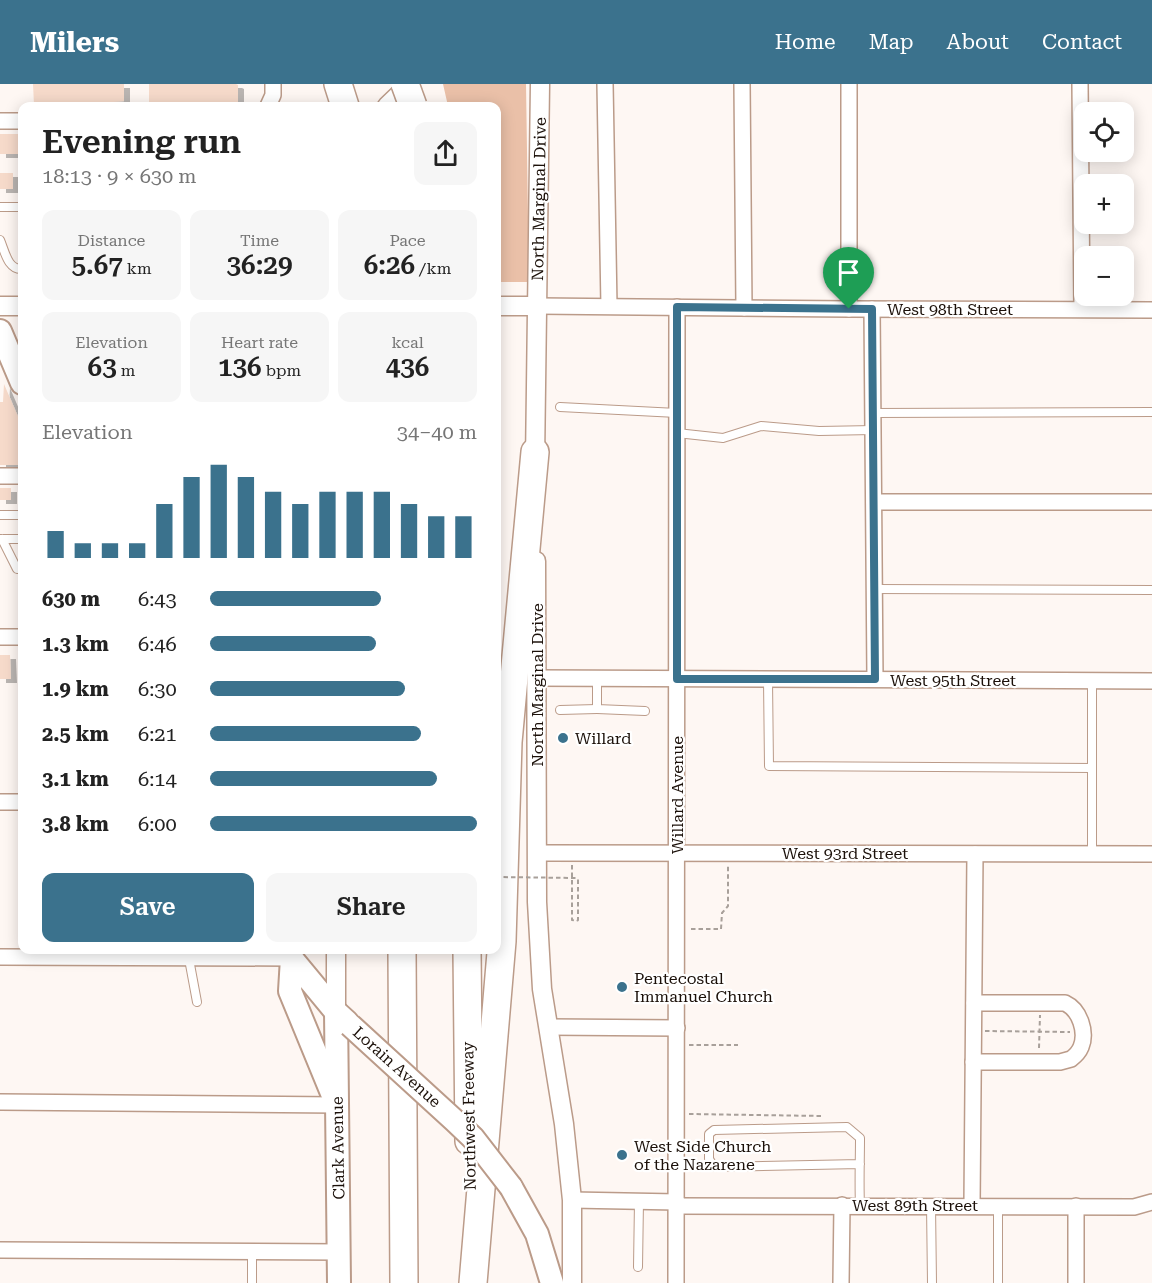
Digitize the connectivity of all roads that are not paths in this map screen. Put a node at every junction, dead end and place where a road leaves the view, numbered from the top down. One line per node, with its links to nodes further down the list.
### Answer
1 (273, 84): 9 (street)
2 (405, 84): 11 (highway, bridge)
3 (410, 84): 10 (street)
4 (540, 84): 21 (street, North Marginal Drive)
5 (605, 84): 22 (street)
6 (742, 84): 24 (street)
7 (849, 84): 25 (street)
8 (1080, 84): 27 (street)
9 (270, 102)
10 (391, 102)
11 (412, 102)
12 (0, 121): 13 (street)
13 (18, 121)
14 (0, 207): 15 (lane)
15 (18, 207)
16 (0, 240): 17 (lane)
17 (18, 270)
18 (0, 306): 19 (street)
19 (18, 306)
20 (501, 306): 21 (street, West 98th Street)
21 (538, 306): 22 (street, West 98th Street); 37 (street, North Marginal Drive)
22 (609, 306): 23 (street, West 98th Street)
23 (677, 307): 24 (street, West 98th Street); 33 (street, Willard Avenue)
24 (744, 308): 25 (street, West 98th Street)
25 (849, 309): 26 (street, West 98th Street)
26 (872, 309): 27 (street, West 98th Street); 34 (street)
27 (1082, 309): 28 (street, West 98th Street)
28 (1152, 310)
29 (0, 331): 30 (main road)
30 (18, 367)
31 (560, 407): 33 (lane)
32 (1152, 412): 34 (lane)
33 (677, 413): 36 (street, Willard Avenue)
34 (874, 413): 35 (street)
35 (874, 430): 36 (lane); 40 (street)
36 (677, 434): 53 (street, Willard Avenue)
37 (535, 452): 51 (street, North Marginal Drive); 69 (highway)
38 (0, 476): 39 (street)
39 (18, 476)
40 (874, 502): 41 (street); 47 (street)
41 (1152, 502)
42 (0, 515): 43 (lane)
43 (18, 515)
44 (1, 539): 45 (lane); 46 (lane)
45 (18, 539)
46 (18, 569)
47 (874, 589): 48 (lane); 54 (street)
48 (1152, 590)
49 (0, 637): 50 (street)
50 (18, 637)
51 (537, 678): 52 (street, West 95th Street); 64 (street, North Marginal Drive)
52 (597, 678): 53 (street, West 95th Street); 58 (lane)
53 (677, 679): 55 (street, West 95th Street); 65 (street, Willard Avenue)
54 (875, 679): 55 (street, West 95th Street); 56 (street, West 95th Street)
55 (768, 680): 61 (lane)
56 (1092, 681): 57 (street, West 95th Street); 61 (lane)
57 (1152, 681)
58 (597, 709): 59 (lane); 60 (lane)
59 (560, 710)
60 (645, 711)
61 (1092, 768): 67 (lane)
62 (0, 802): 63 (street)
63 (18, 802)
64 (537, 853): 65 (street, West 93rd Street); 80 (street, North Marginal Drive)
65 (677, 853): 66 (street, West 93rd Street); 81 (street, Willard Avenue)
66 (975, 854): 67 (street, West 93rd Street); 78 (street)
67 (1092, 854): 68 (street, West 93rd Street)
68 (1152, 854)
69 (501, 952)
70 (288, 954): 74 (street); 79 (main road, Lorain Avenue); 84 (main road)
71 (336, 954): 79 (street)
72 (467, 954): 103 (highway, Northwest Freeway)
73 (501, 954): 103 (highway)
74 (193, 956): 75 (street); 77 (lane)
75 (0, 957)
76 (401, 957): 102 (highway)
77 (197, 1002)
78 (974, 1003): 82 (street); 82 (street)
79 (343, 1019): 84 (main road, Clark Avenue); 104 (main road, Lorain Avenue, bridge)
80 (549, 1027): 81 (street); 86 (street, North Marginal Drive)
81 (677, 1028): 89 (street, Willard Avenue)
82 (973, 1062): 93 (street)
83 (0, 1102): 84 (street)
84 (337, 1105): 98 (main road, Clark Avenue)
85 (860, 1164): 85 (lane); 91 (lane)
86 (572, 1200): 87 (street, West 89th Street); 105 (street, North Marginal Drive)
87 (639, 1202): 89 (street, West 89th Street); 99 (lane)
88 (1152, 1202): 95 (street, West 89th Street)
89 (677, 1204): 90 (street, West 89th Street); 106 (street, Willard Avenue)
90 (842, 1205): 91 (street, West 89th Street); 107 (street)
91 (860, 1205): 92 (street, West 89th Street)
92 (931, 1205): 93 (street, West 89th Street); 108 (lane)
93 (972, 1205): 94 (street, West 89th Street)
94 (998, 1205): 95 (street, West 89th Street); 109 (lane)
95 (1076, 1206): 110 (street)
96 (0, 1250): 97 (street)
97 (252, 1252): 98 (street); 100 (lane)
98 (339, 1252): 101 (main road, Clark Avenue)
99 (638, 1267)
100 (252, 1283)
101 (339, 1283)
102 (404, 1283)
103 (472, 1283)
104 (552, 1283)
105 (572, 1283)
106 (676, 1283)
107 (841, 1283)
108 (932, 1283)
109 (998, 1283)
110 (1076, 1283)

